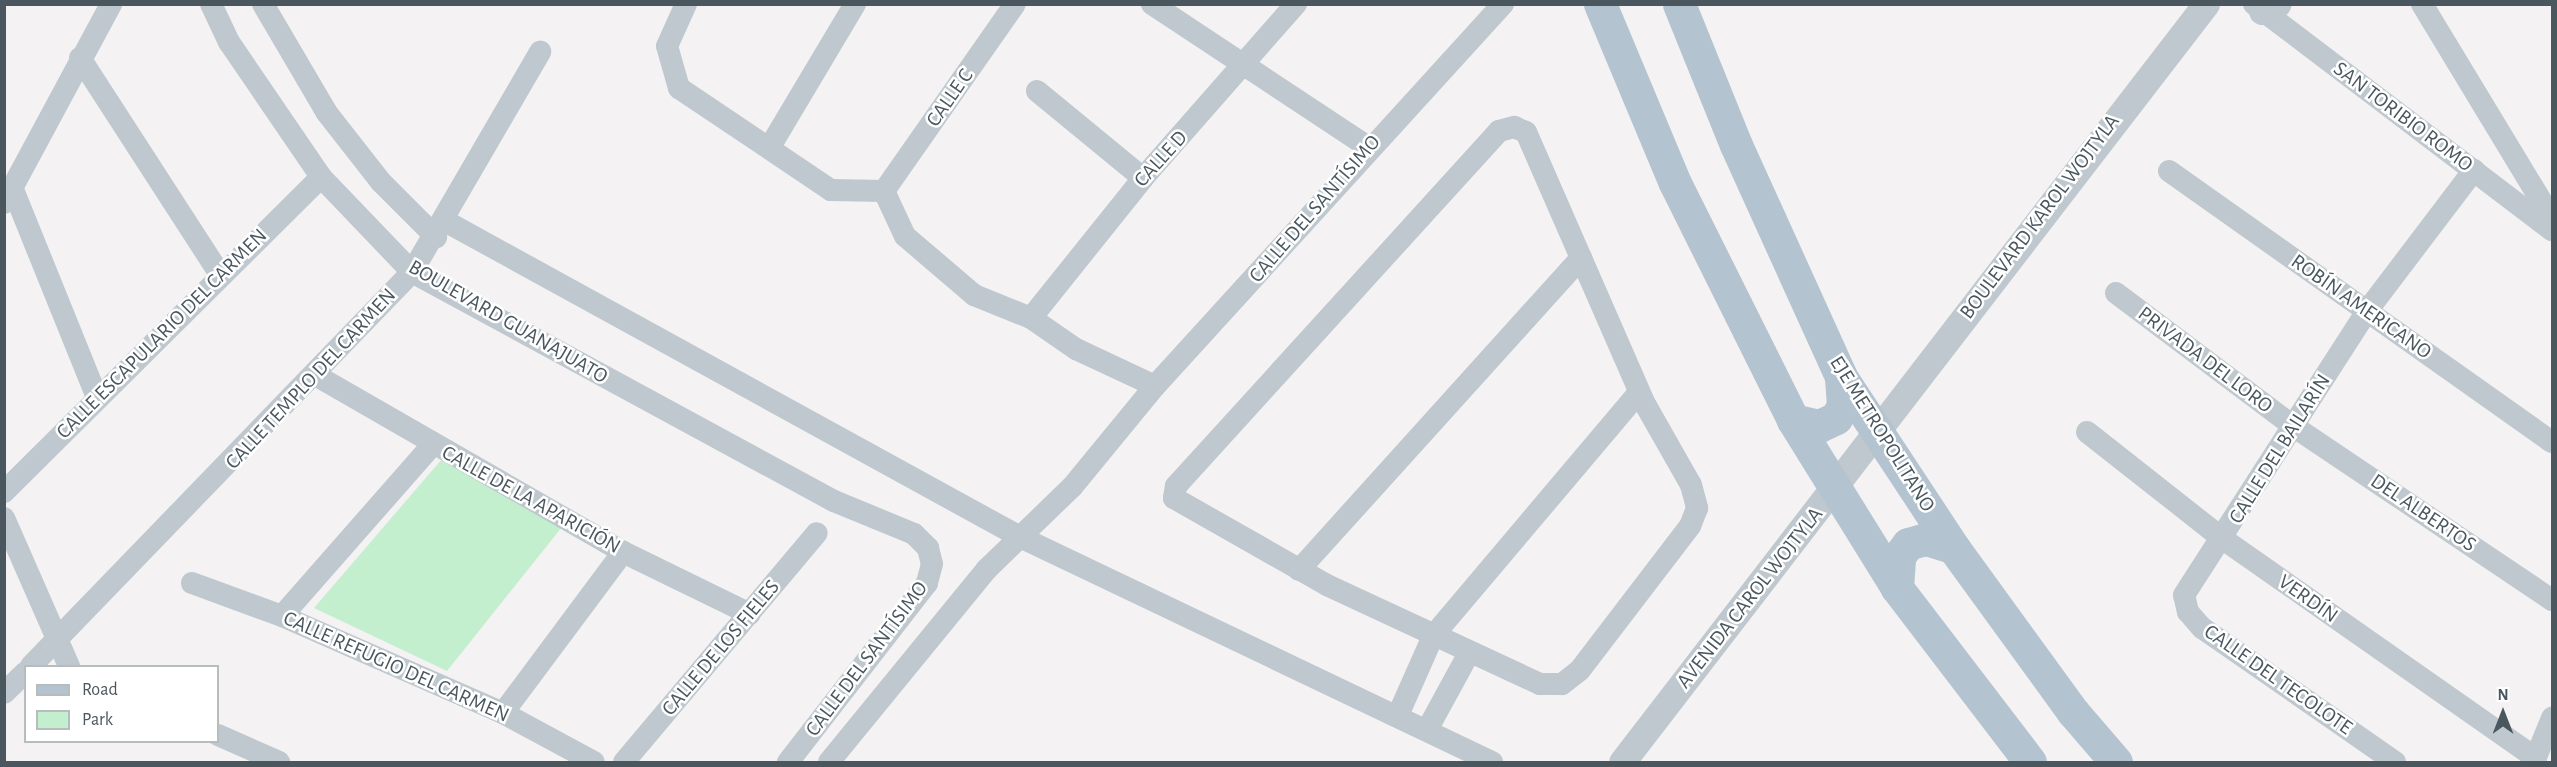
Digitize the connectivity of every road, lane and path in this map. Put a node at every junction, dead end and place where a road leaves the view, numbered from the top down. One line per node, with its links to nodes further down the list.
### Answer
1 (111, 4): 16 (street)
2 (211, 4): 23 (street, BOULEVARD GUANAJUATO)
3 (686, 4): 19 (street)
4 (855, 4): 19 (street)
5 (1015, 4): 25 (street, CALLE C)
6 (1152, 4): 17 (street)
7 (1296, 4): 17 (street, CALLE D)
8 (1503, 4): 20 (street, CALLE DEL SANTÍSIMO)
9 (1600, 4): 41 (main road)
10 (1679, 4): 37 (main road, EJE METROPOLITANO)
11 (2206, 4): 43 (street, BOULEVARD KAROL WOJTYLA)
12 (2422, 4): 27 (street)
13 (2264, 7): 21 (street, SAN TORIBIO ROMO)
14 (270, 9): 28 (street, BOULEVARD GUANAJUATO)
15 (540, 52): 28 (street, CALLE TEMPLO DEL CARMEN)
16 (80, 58): 26 (street); 32 (street)
17 (1248, 64): 20 (street); 24 (street, CALLE D)
18 (1037, 91): 24 (street)
19 (771, 145): 25 (street)
20 (1368, 147): 38 (street, CALLE DEL SANTÍSIMO)
21 (2474, 170): 29 (street, SAN TORIBIO ROMO); 34 (street, CALLE DEL BAILARÍN)
22 (2169, 171): 34 (street, ROBÍN AMERICANO)
23 (321, 177): 31 (street, BOULEVARD GUANAJUATO); 32 (street, CALLE ESCAPULARIO DEL CARMEN)
24 (1143, 178): 35 (street, CALLE D)
25 (884, 191): 35 (street)
26 (9, 198): 40 (street)
27 (2553, 219)
28 (440, 229): 31 (street, CALLE TEMPLO DEL CARMEN); 52 (street, BOULEVARD GUANAJUATO)
29 (2553, 230)
30 (1581, 258): 39 (street); 56 (street); 56 (street)
31 (412, 272): 36 (street, CALLE TEMPLO DEL CARMEN); 49 (street, BOULEVARD GUANAJUATO)
32 (219, 273): 40 (street, CALLE ESCAPULARIO DEL CARMEN)
33 (2116, 293): 42 (street, PRIVADA DEL LORO)
34 (2367, 311): 42 (street, CALLE DEL BAILARÍN); 45 (street, ROBÍN AMERICANO)
35 (1031, 318): 38 (street)
36 (317, 376): 46 (street, CALLE DE LA APARICIÓN); 64 (street, CALLE TEMPLO DEL CARMEN)
37 (1841, 377): 41 (main road); 43 (main road, EJE METROPOLITANO)
38 (1155, 386): 52 (street, CALLE DEL SANTÍSIMO)
39 (1639, 392): 63 (street); 65 (street)
40 (97, 397): 48 (street, CALLE ESCAPULARIO DEL CARMEN)
41 (1793, 420): 47 (main road)
42 (2293, 426): 53 (street, CALLE DEL BAILARÍN); 60 (street, DEL ALBERTOS)
43 (1876, 432): 47 (street, AVENIDA CAROL WOJTYLA); 54 (main road, EJE METROPOLITANO)
44 (2087, 432): 53 (street, VERDÍN)
45 (2553, 442)
46 (432, 445): 55 (street, CALLE DE LA APARICIÓN); 62 (street)
47 (1833, 490): 59 (main road); 82 (street, AVENIDA CAROL WOJTYLA)
48 (4, 492)
49 (834, 501): 79 (street, CALLE DEL SANTÍSIMO)
50 (4, 518): 64 (street)
51 (817, 533): 61 (street, CALLE DE LOS FIELES)
52 (1020, 537): 71 (street, BOULEVARD GUANAJUATO); 80 (street, CALLE DEL SANTÍSIMO)
53 (2223, 539): 58 (street, CALLE DEL BAILARÍN); 75 (street, VERDÍN)
54 (1953, 547): 59 (main road); 84 (main road, EJE METROPOLITANO)
55 (623, 552): 61 (street, CALLE DE LA APARICIÓN); 70 (street)
56 (1299, 570): 63 (street)
57 (192, 583): 62 (street, CALLE REFUGIO DEL CARMEN)
58 (2187, 583): 85 (street, CALLE DEL TECOLOTE)
59 (1897, 588): 83 (main road)
60 (2553, 600)
61 (750, 614): 78 (street, CALLE DE LOS FIELES)
62 (282, 616): 70 (street, CALLE REFUGIO DEL CARMEN)
63 (1433, 636): 65 (street); 71 (street)
64 (56, 642): 66 (street, CALLE TEMPLO DEL CARMEN); 67 (street)
65 (1469, 652): 73 (street)
66 (32, 665)
67 (68, 665)
68 (24, 674): 69 (street)
69 (4, 693)
70 (503, 713): 77 (street, CALLE REFUGIO DEL CARMEN)
71 (1398, 715): 73 (street, BOULEVARD GUANAJUATO)
72 (2553, 718): 75 (street)
73 (1427, 730): 81 (street, BOULEVARD GUANAJUATO)
74 (219, 735): 76 (street)
75 (2535, 760)
76 (279, 762)
77 (594, 762)
78 (624, 762)
79 (789, 762)
80 (829, 762)
81 (1492, 762)
82 (1622, 762)
83 (2030, 762)
84 (2116, 762)
85 (2395, 762)

